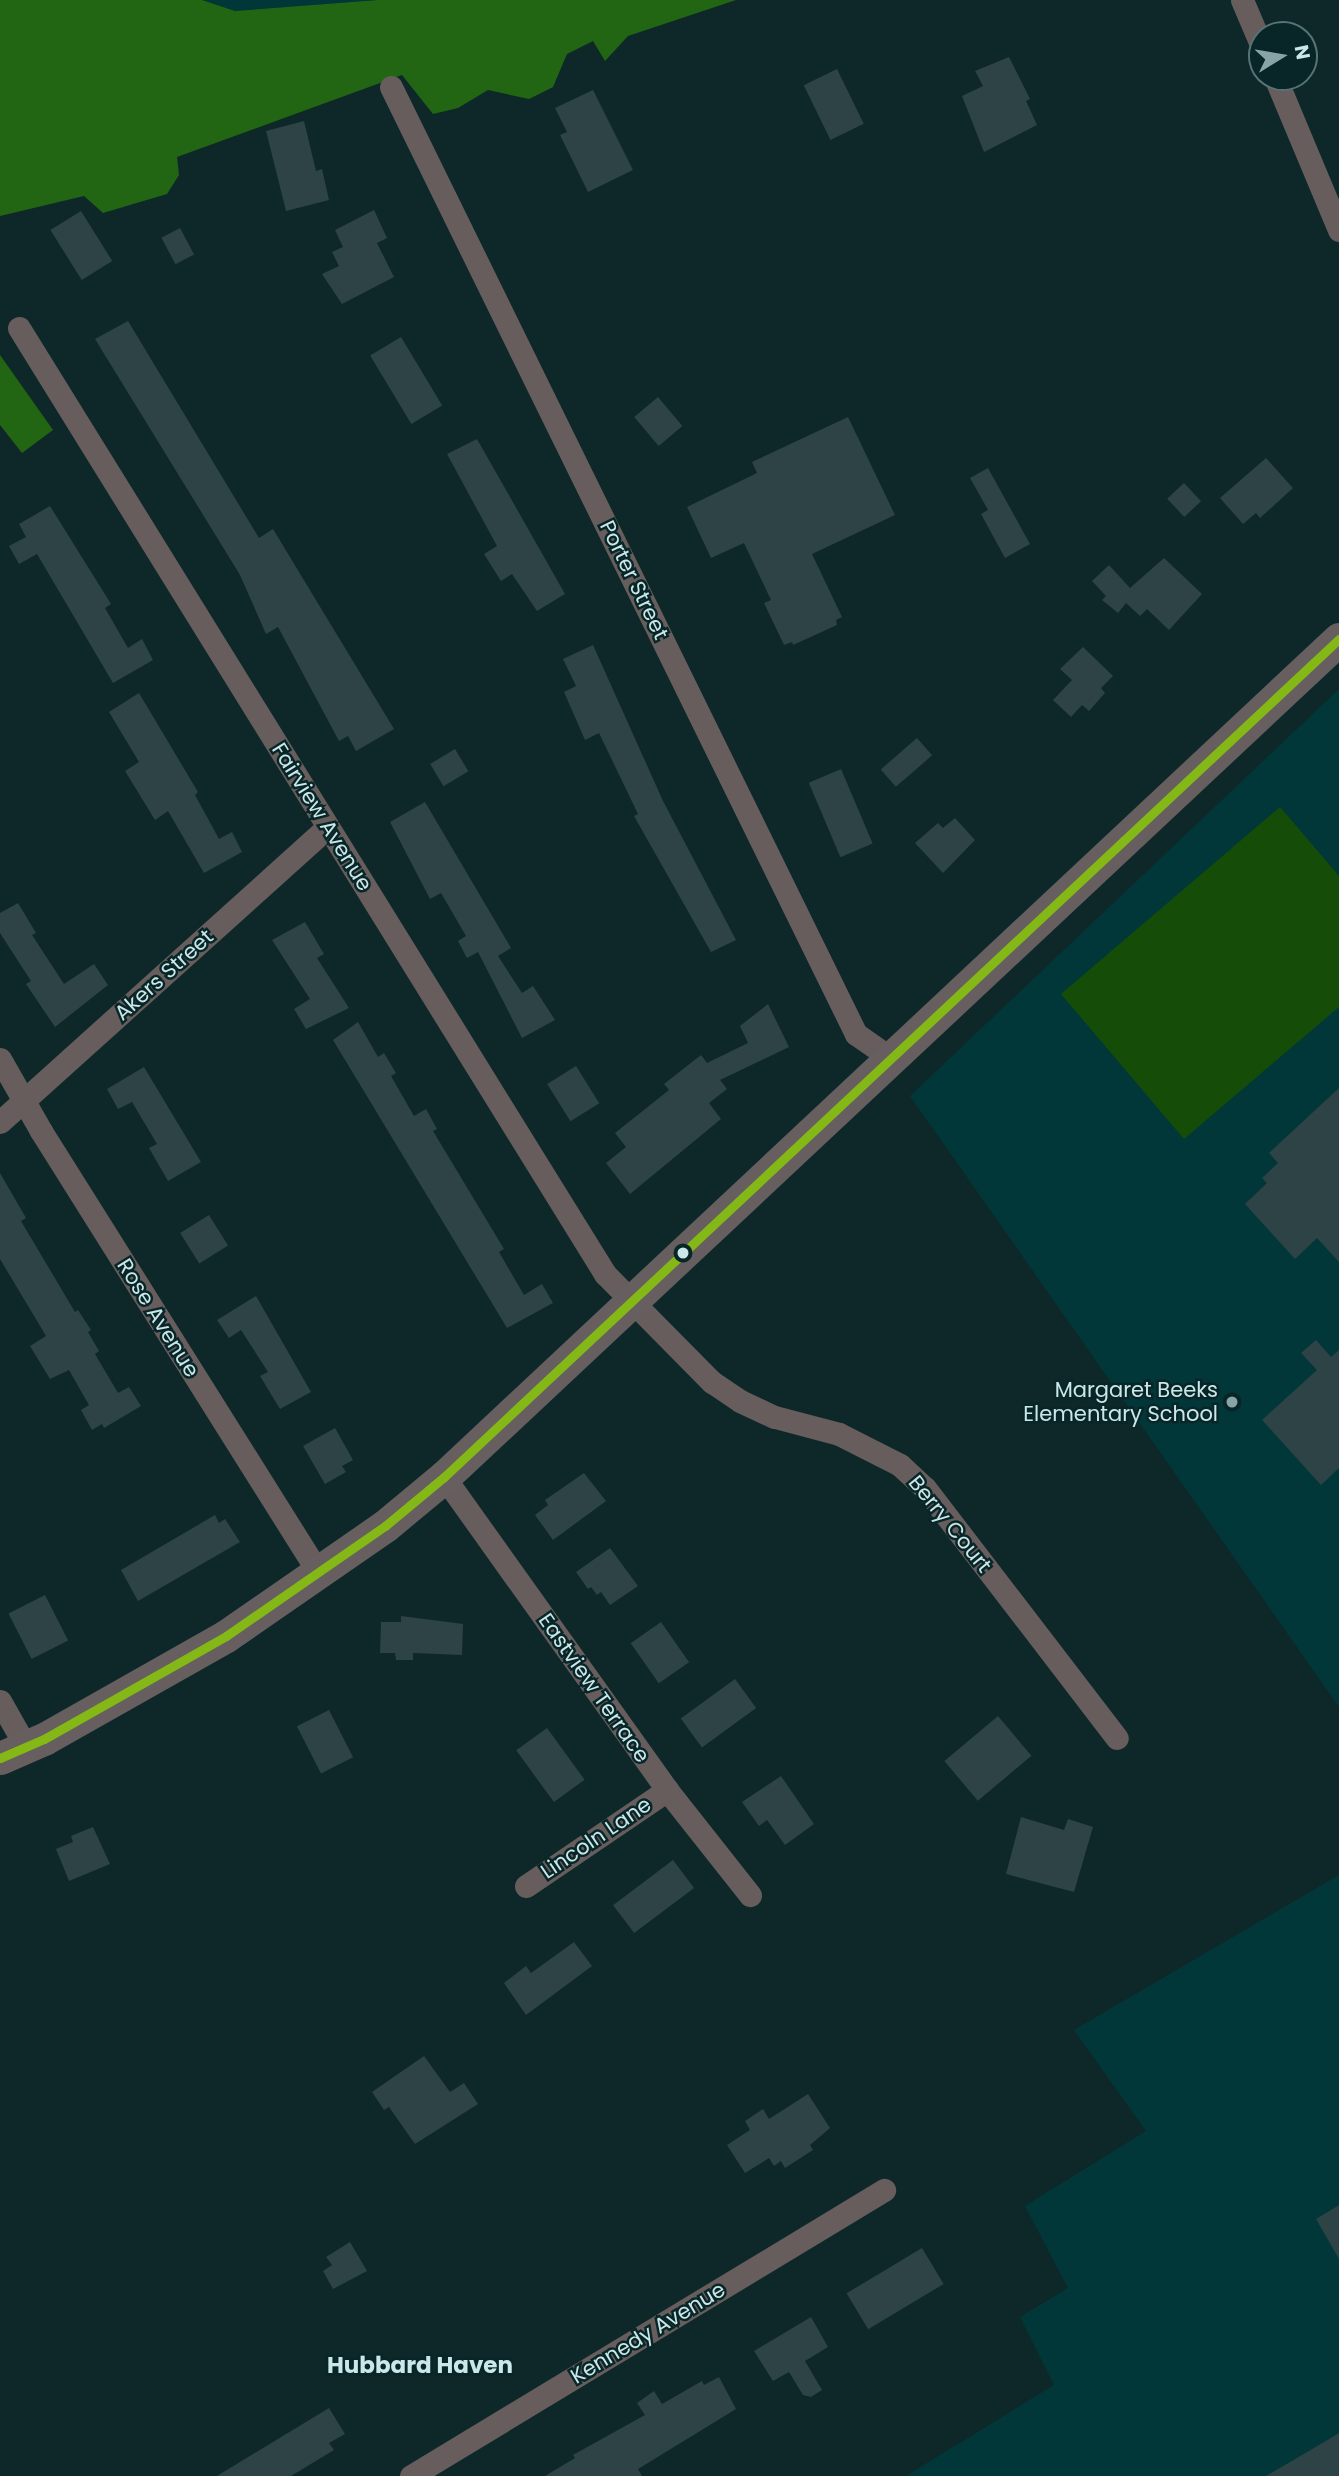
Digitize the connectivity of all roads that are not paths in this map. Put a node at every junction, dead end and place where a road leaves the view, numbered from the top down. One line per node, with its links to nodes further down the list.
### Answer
1 (1242, 0): 2 (street)
2 (1251, 21)
3 (391, 87): 10 (street, Porter Street)
4 (1281, 91): 5 (street)
5 (1339, 230)
6 (19, 328): 8 (street, Fairview Avenue)
7 (1339, 639): 10 (street)
8 (328, 827): 11 (street, Akers Street); 13 (street, Fairview Avenue)
9 (0, 1059): 11 (street, Rose Avenue)
10 (892, 1059): 13 (street)
11 (25, 1100): 12 (street, Akers Street); 15 (street, Rose Avenue)
12 (0, 1122)
13 (631, 1302): 14 (street); 17 (street, Berry Court)
14 (444, 1477): 15 (street); 19 (street, Eastview Terrace)
15 (320, 1574): 18 (street)
16 (0, 1701): 18 (street)
17 (1117, 1738)
18 (13, 1752)
19 (667, 1790): 20 (street, Lincoln Lane); 21 (street, Eastview Terrace)
20 (526, 1886)
21 (750, 1895)
22 (884, 2190): 23 (street, Kennedy Avenue)
23 (411, 2476)

